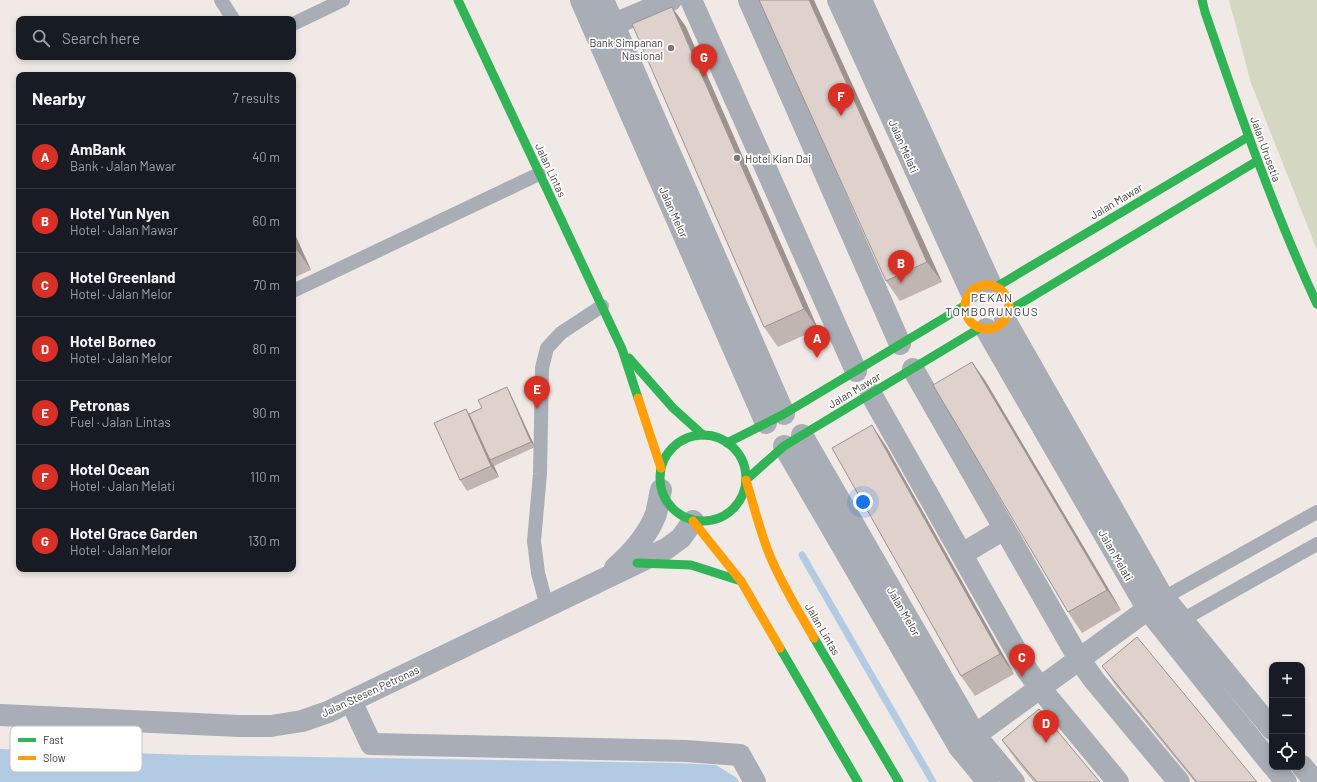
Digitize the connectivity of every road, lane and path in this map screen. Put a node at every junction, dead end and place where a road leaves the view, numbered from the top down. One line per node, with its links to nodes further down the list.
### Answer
1 (221, 0): 11 (lane)
2 (342, 0): 12 (lane)
3 (458, 0): 16 (main road, Jalan Lintas)
4 (671, 0): 13 (street)
5 (691, 0): 26 (street)
6 (749, 0): 23 (street)
7 (838, 0): 19 (street, Jalan Melati)
8 (861, 0): 17 (street, Jalan Melati)
9 (1202, 0): 14 (main road, Jalan Urusetia)
10 (598, 3): 13 (street, Jalan Melor)
11 (230, 16)
12 (296, 23)
13 (604, 28): 28 (street, Jalan Melor)
14 (1248, 136): 15 (main road, Jalan Urusetia); 17 (main road, Jalan Mawar)
15 (1256, 161): 20 (main road, Jalan Urusetia); 22 (main road, Jalan Mawar)
16 (539, 174): 18 (lane); 21 (main road, Jalan Lintas)
17 (994, 286): 19 (main road); 22 (main road)
18 (296, 290)
19 (968, 299): 22 (main road); 23 (main road, Jalan Mawar)
20 (1317, 304)
21 (602, 306): 24 (main road, Jalan Lintas); 44 (lane)
22 (995, 322): 25 (main road, Jalan Mawar); 43 (street, Jalan Melati)
23 (900, 344): 26 (main road, Jalan Mawar)
24 (622, 349): 29 (main road, Jalan Lintas); 33 (main road, Jalan Lintas)
25 (913, 369): 27 (main road, Jalan Mawar); 37 (street)
26 (856, 371): 28 (main road, Jalan Mawar)
27 (871, 394): 30 (main road, Jalan Mawar); 39 (street)
28 (775, 419): 31 (main road, Jalan Mawar)
29 (703, 435): 31 (main road); 33 (main road)
30 (802, 435): 32 (main road, Jalan Mawar); 51 (street, Jalan Melor)
31 (727, 443): 34 (main road)
32 (784, 446): 34 (main road, Jalan Mawar); 51 (street, Jalan Melor)
33 (661, 479): 36 (main road); 41 (street, Jalan Stesen Petronas)
34 (746, 480): 36 (main road); 57 (main road, Jalan Lintas)
35 (1317, 512): 43 (lane)
36 (693, 520): 40 (street, Jalan Stesen Petronas); 42 (main road)
37 (1004, 529): 39 (street); 46 (street)
38 (1317, 544): 45 (lane)
39 (962, 554): 47 (street)
40 (637, 563): 41 (street, Jalan Stesen Petronas); 42 (main road)
41 (602, 579): 44 (street, Jalan Stesen Petronas)
42 (741, 581): 56 (main road)
43 (1156, 603): 45 (street, Jalan Melati); 46 (street)
44 (545, 607): 48 (street, Jalan Stesen Petronas)
45 (1174, 626): 50 (street, Jalan Melati); 52 (street, Jalan Melati)
46 (1079, 659): 47 (street); 61 (street)
47 (1040, 688): 51 (street); 60 (street)
48 (351, 701): 49 (street, Jalan Stesen Petronas); 55 (street)
49 (0, 715)
50 (1269, 726)
51 (968, 741): 58 (street, Jalan Melor); 59 (street, Jalan Melor)
52 (1269, 760)
53 (1276, 770): 62 (street)
54 (1305, 770): 63 (street)
55 (755, 782)
56 (858, 782)
57 (899, 782)
58 (988, 782)
59 (1014, 782)
60 (1118, 782)
61 (1178, 782)
62 (1286, 782)
63 (1315, 782)

